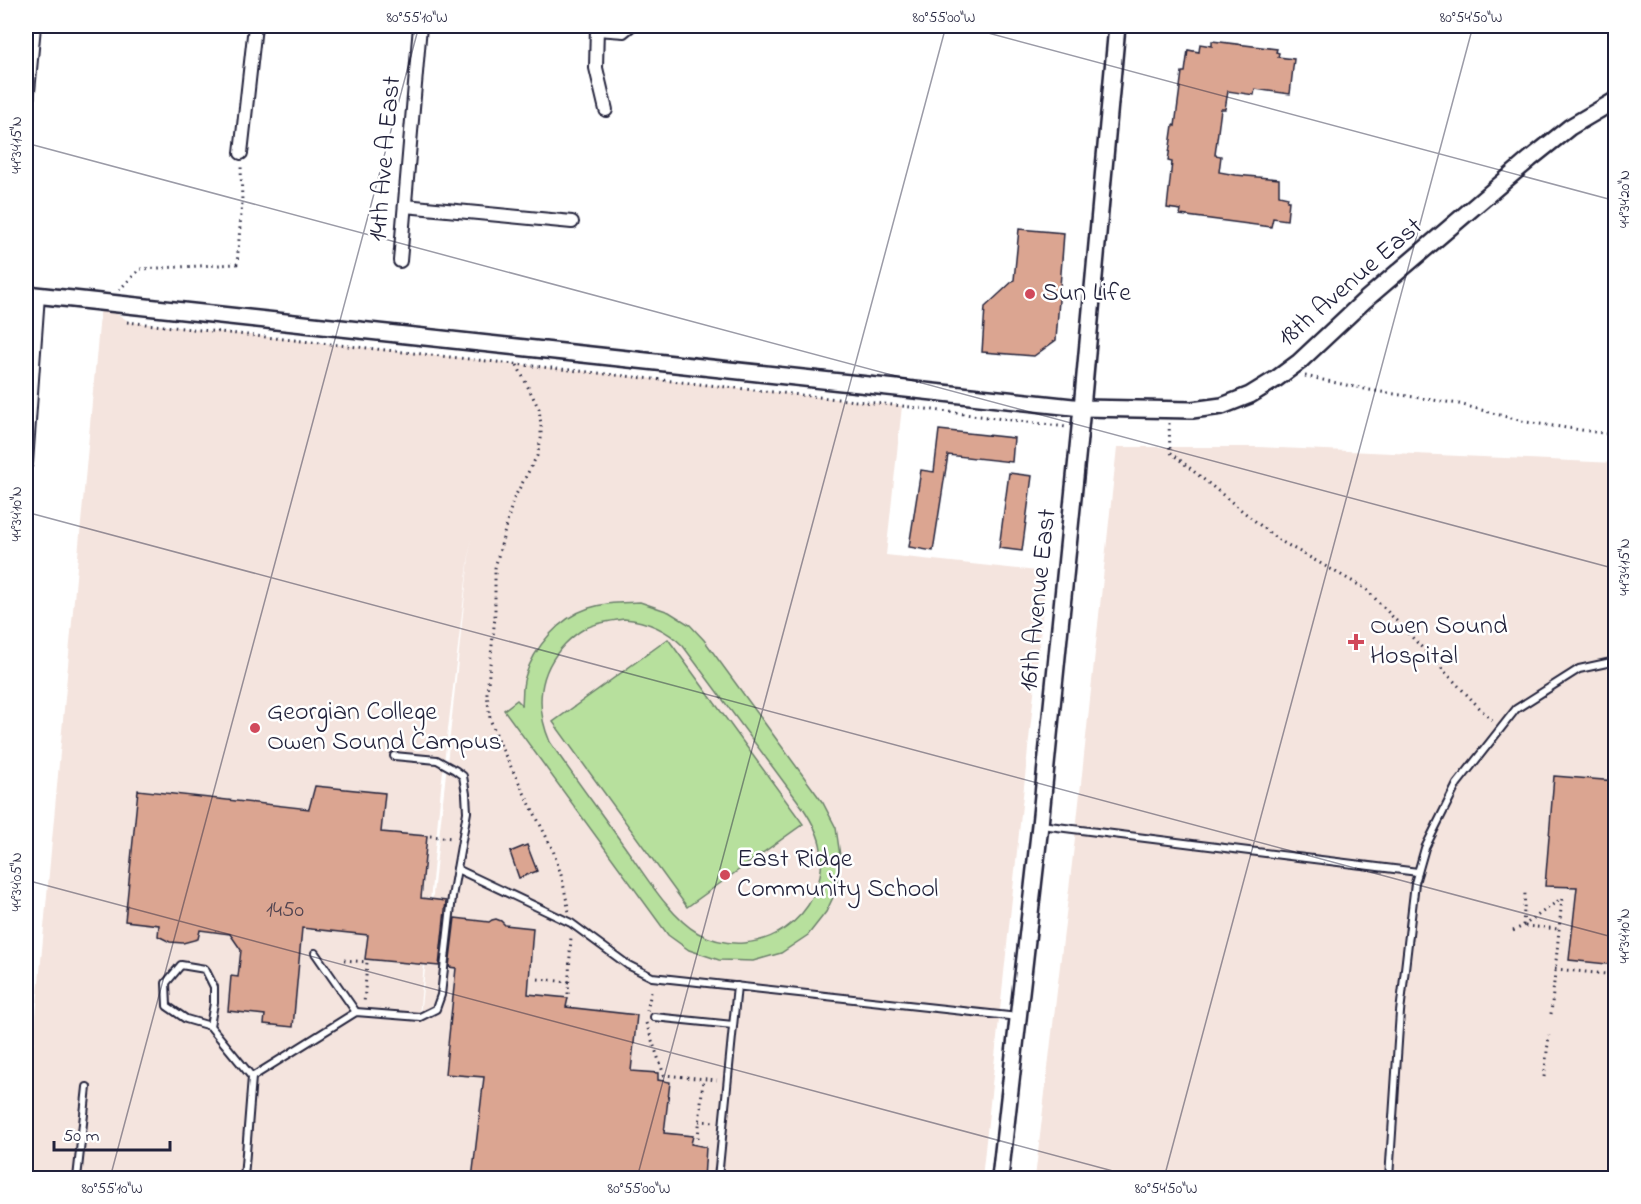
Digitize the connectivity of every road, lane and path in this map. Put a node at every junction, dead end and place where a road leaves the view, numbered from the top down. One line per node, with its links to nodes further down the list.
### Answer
1 (34, 26): 9 (street)
2 (255, 26): 10 (street)
3 (420, 26): 11 (street, 14th Ave A East)
4 (634, 26): 6 (lane)
5 (1117, 26): 19 (street, 16th Avenue East)
6 (597, 28): 8 (street)
7 (1616, 100): 17 (street, 18th Avenue East)
8 (606, 110)
9 (26, 114)
10 (241, 153): 15 (path)
11 (405, 206): 12 (street); 13 (street, 14th Ave A East)
12 (572, 222)
13 (400, 261)
14 (32, 294): 18 (street); 19 (street, 18th Avenue East)
15 (115, 294)
16 (517, 364): 32 (path)
17 (1286, 372): 20 (street, 18th Avenue East); 21 (path)
18 (29, 396): 22 (street)
19 (1082, 408): 20 (street, 18th Avenue East); 26 (street, 16th Avenue East)
20 (1168, 410): 24 (path)
21 (1616, 435)
22 (26, 463)
23 (1616, 661): 24 (lane)
24 (1500, 730): 30 (lane)
25 (394, 756): 28 (lane)
26 (1040, 825): 30 (lane); 49 (street, 16th Avenue East)
27 (430, 836): 28 (path)
28 (463, 839): 29 (lane)
29 (457, 869): 32 (lane); 45 (lane)
30 (1418, 872): 64 (lane)
31 (1525, 893): 33 (path)
32 (571, 923): 41 (path); 42 (lane)
33 (1523, 926): 34 (path); 34 (path); 35 (path)
34 (1559, 929): 38 (path)
35 (1513, 931)
36 (315, 953): 45 (lane)
37 (344, 960): 45 (path)
38 (1555, 969): 39 (path); 47 (path)
39 (1616, 975)
40 (538, 979): 41 (path)
41 (569, 982): 44 (path)
42 (737, 986): 49 (lane); 51 (lane)
43 (651, 992): 46 (path)
44 (568, 994)
45 (360, 1012): 54 (lane)
46 (647, 1012)
47 (1551, 1014)
48 (654, 1017): 51 (lane)
49 (1018, 1017): 63 (street, 16th Avenue East)
50 (645, 1022): 56 (path)
51 (733, 1024): 57 (lane)
52 (210, 1026): 52 (lane); 54 (lane)
53 (1549, 1035): 55 (path)
54 (252, 1077): 61 (lane)
55 (1544, 1077)
56 (703, 1079): 57 (path); 59 (path)
57 (728, 1082): 62 (lane)
58 (87, 1087): 60 (lane)
59 (698, 1138)
60 (76, 1179)
61 (244, 1179)
62 (718, 1179)
63 (1000, 1179)
64 (1389, 1179)

